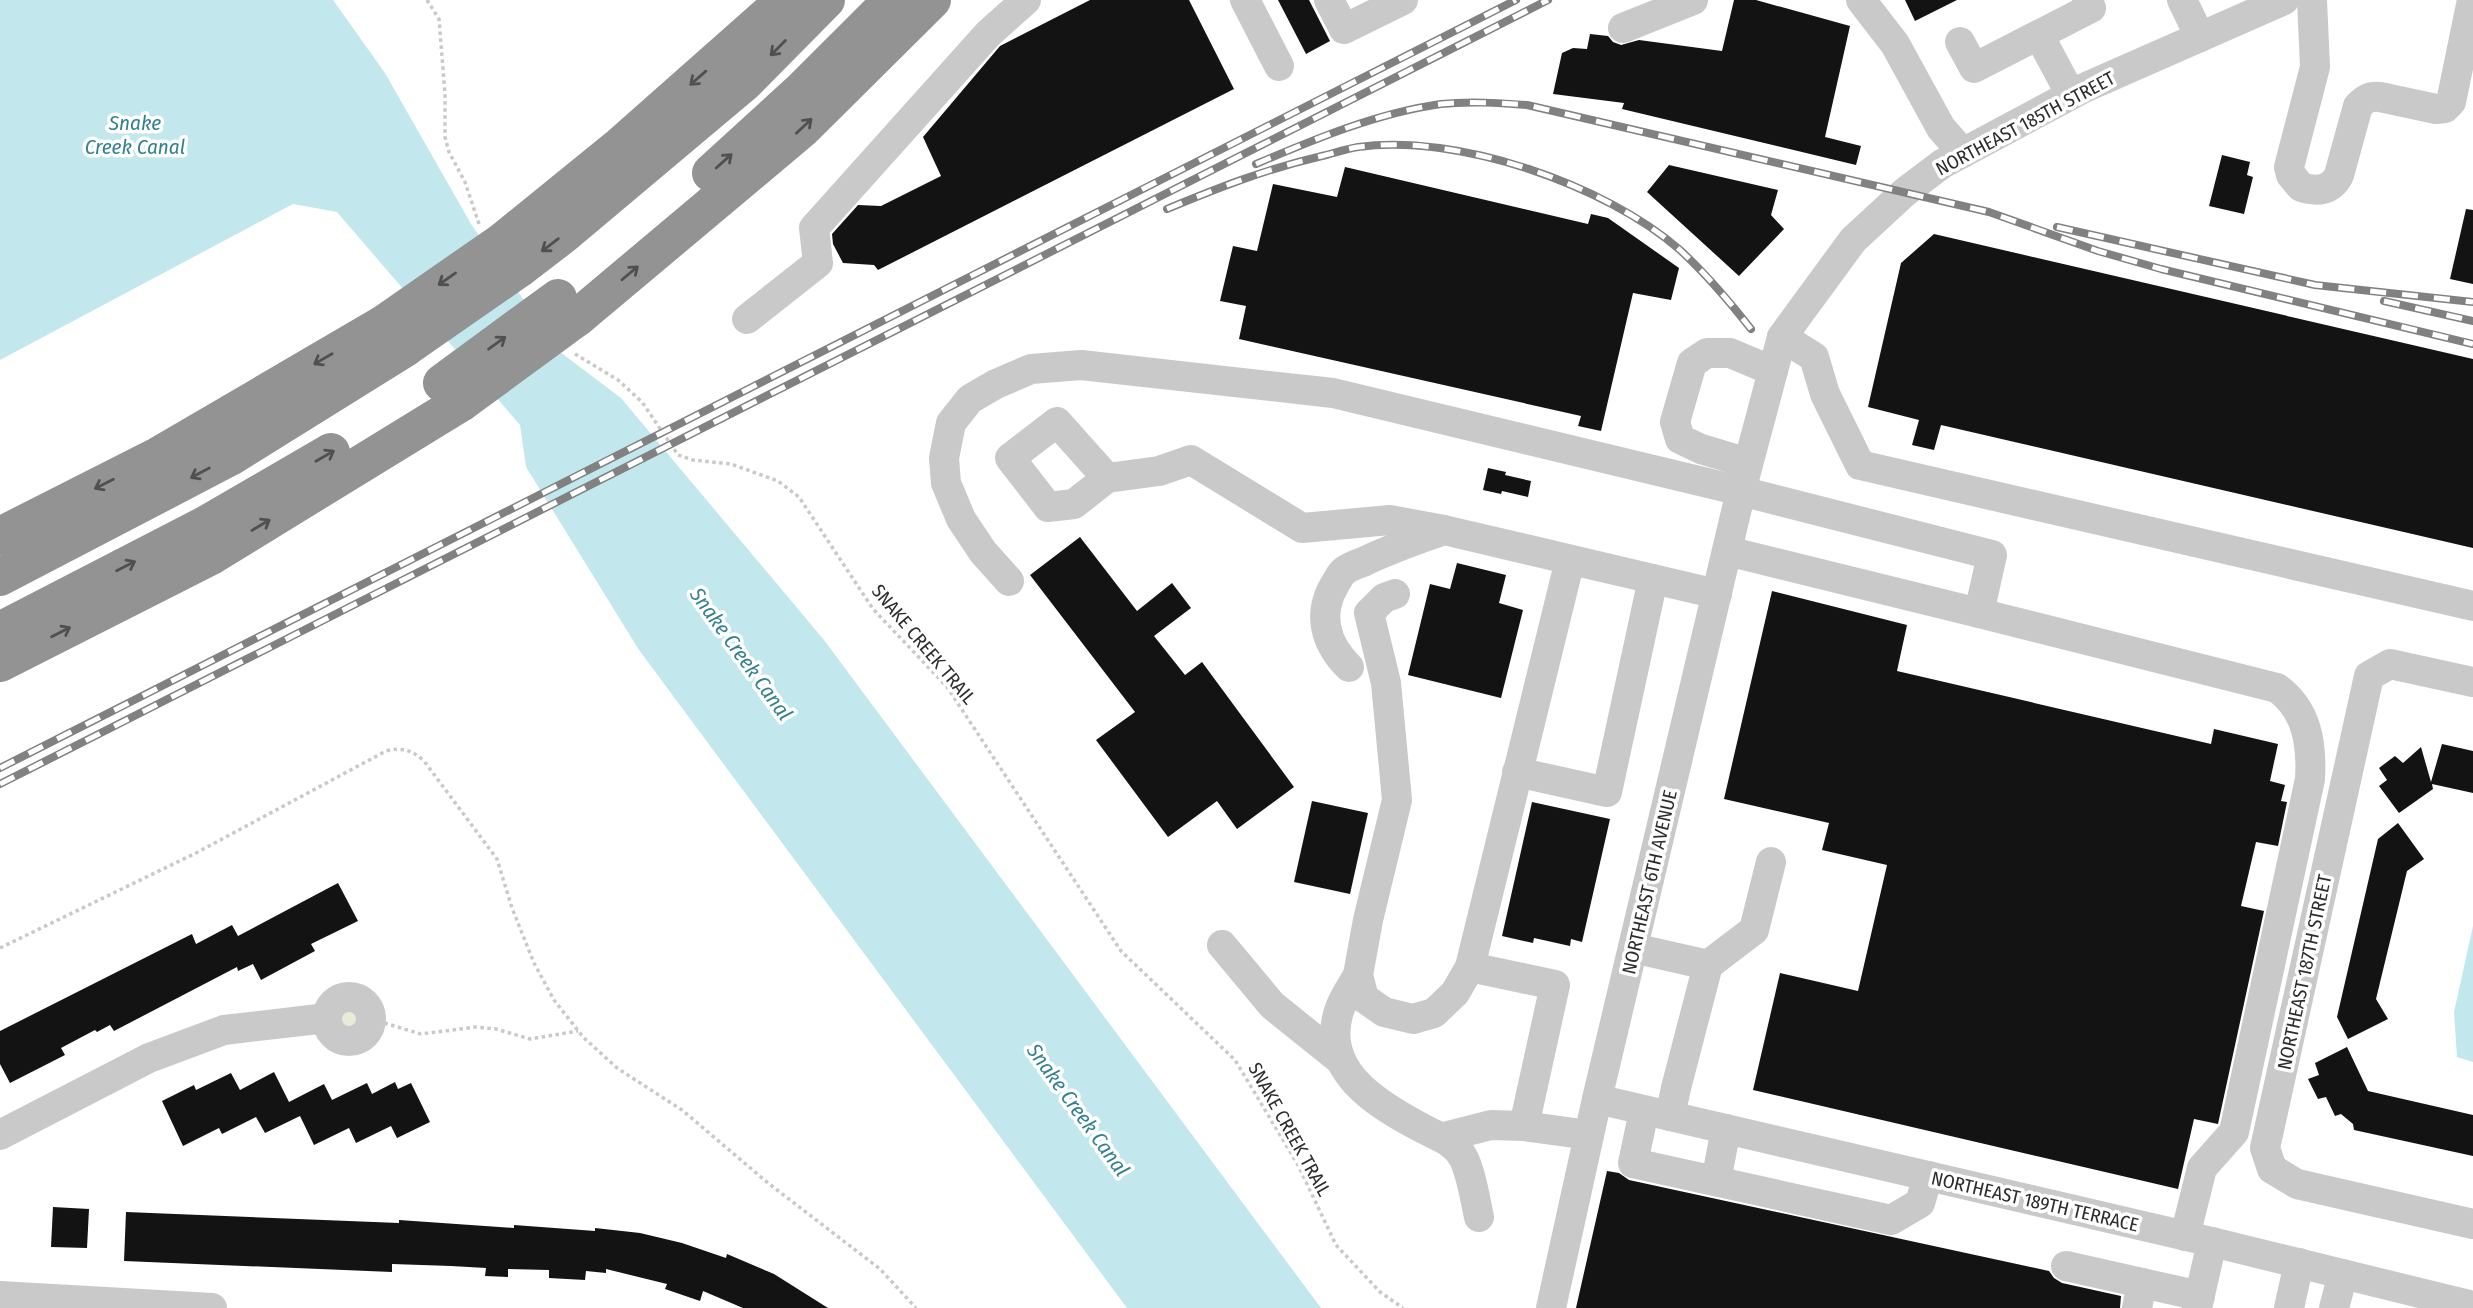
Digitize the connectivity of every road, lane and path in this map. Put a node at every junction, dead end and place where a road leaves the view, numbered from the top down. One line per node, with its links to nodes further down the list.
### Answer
1 (427, 0): 24 (path)
2 (785, 0): 24 (highway, one-way to 24)
3 (826, 0): 24 (highway, one-way to 24)
4 (892, 0): 26 (highway, one-way to 4)
5 (932, 0): 26 (highway, one-way to 5)
6 (1027, 0): 25 (street)
7 (1245, 0): 21 (street)
8 (1329, 0): 9 (street)
9 (1403, 0)
10 (1693, 0): 17 (street)
11 (1861, 0): 23 (street)
12 (2087, 0): 18 (street)
13 (2182, 0): 19 (street)
14 (2312, 0): 15 (street)
15 (2472, 0)
16 (2279, 1): 19 (street, NORTHEAST 185TH STREET)
17 (1623, 29)
18 (2039, 35): 20 (street); 22 (street)
19 (2200, 37): 22 (street, NORTHEAST 185TH STREET)
20 (1960, 42)
21 (1279, 66)
22 (2071, 95): 23 (street, NORTHEAST 185TH STREET)
23 (1963, 153): 28 (street, NORTHEAST 185TH STREET)
24 (503, 247): 27 (highway, one-way to 27, bridge)
25 (747, 320)
26 (568, 321): 30 (highway, one-way to 26, bridge); 82 (path, SNAKE CREEK TRAIL)
27 (393, 336): 35 (highway, one-way to 35); 38 (highway, one-way to 38)
28 (1782, 337): 29 (street, NORTHEAST 185TH STREET); 43 (street)
29 (1773, 371): 31 (street, NORTHEAST 185TH STREET); 31 (street)
30 (452, 393): 45 (highway, one-way to 30); 46 (highway, one-way to 30)
31 (1749, 460): 33 (street, NORTHEAST 6TH AVENUE)
32 (1107, 478): 34 (street)
33 (1741, 491): 36 (street, NORTHEAST 6TH AVENUE); 40 (street); 44 (street)
34 (1444, 530): 37 (street); 47 (street)
35 (0, 536)
36 (1727, 551): 42 (street, NORTHEAST 6TH AVENUE); 44 (street)
37 (1570, 559): 39 (street); 49 (street)
38 (0, 577)
39 (1653, 579): 42 (street); 49 (street)
40 (1009, 581)
41 (1395, 594): 56 (street)
42 (1717, 594): 53 (street, NORTHEAST 6TH AVENUE)
43 (2473, 607)
44 (1979, 612): 71 (street)
45 (0, 631)
46 (0, 663)
47 (1349, 667)
48 (2473, 682): 70 (street, NORTHEAST 187TH STREET)
49 (1517, 772): 55 (street)
50 (1771, 862): 54 (street)
51 (1222, 945): 59 (street)
52 (0, 948): 58 (path)
53 (1633, 948): 54 (street); 60 (street, NORTHEAST 6TH AVENUE)
54 (1708, 965): 61 (street)
55 (1470, 967): 56 (street); 62 (street)
56 (1358, 975): 59 (street)
57 (371, 1019): 58 (path); 64 (street)
58 (578, 1031): 81 (path)
59 (1338, 1058): 66 (street)
60 (1597, 1100): 61 (street, NORTHEAST 189TH TERRACE); 65 (street, NORTHEAST 6TH AVENUE)
61 (1657, 1114): 63 (street, NORTHEAST 189TH TERRACE); 68 (street)
62 (1524, 1126): 65 (street); 66 (street)
63 (1726, 1129): 67 (street, NORTHEAST 189TH TERRACE); 68 (street)
64 (0, 1135)
65 (1589, 1135): 83 (street, NORTHEAST 6TH AVENUE)
66 (1444, 1137): 69 (street)
67 (1928, 1176): 68 (street); 71 (street, NORTHEAST 189TH TERRACE)
68 (1716, 1181)
69 (1479, 1217)
70 (2473, 1224)
71 (2198, 1239): 72 (street, NORTHEAST 189TH TERRACE); 78 (street)
72 (2299, 1263): 74 (street, NORTHEAST 189TH TERRACE); 84 (street)
73 (2066, 1266): 76 (street)
74 (2343, 1274): 77 (street, NORTHEAST 189TH TERRACE); 85 (street)
75 (0, 1296): 80 (street)
76 (2140, 1296): 78 (street)
77 (2420, 1301): 79 (street, NORTHEAST 189TH TERRACE)
78 (2198, 1302)
79 (2473, 1306)
80 (212, 1308)
81 (916, 1308)
82 (1403, 1308)
83 (1551, 1308)
84 (2289, 1308)
85 (2334, 1308)

